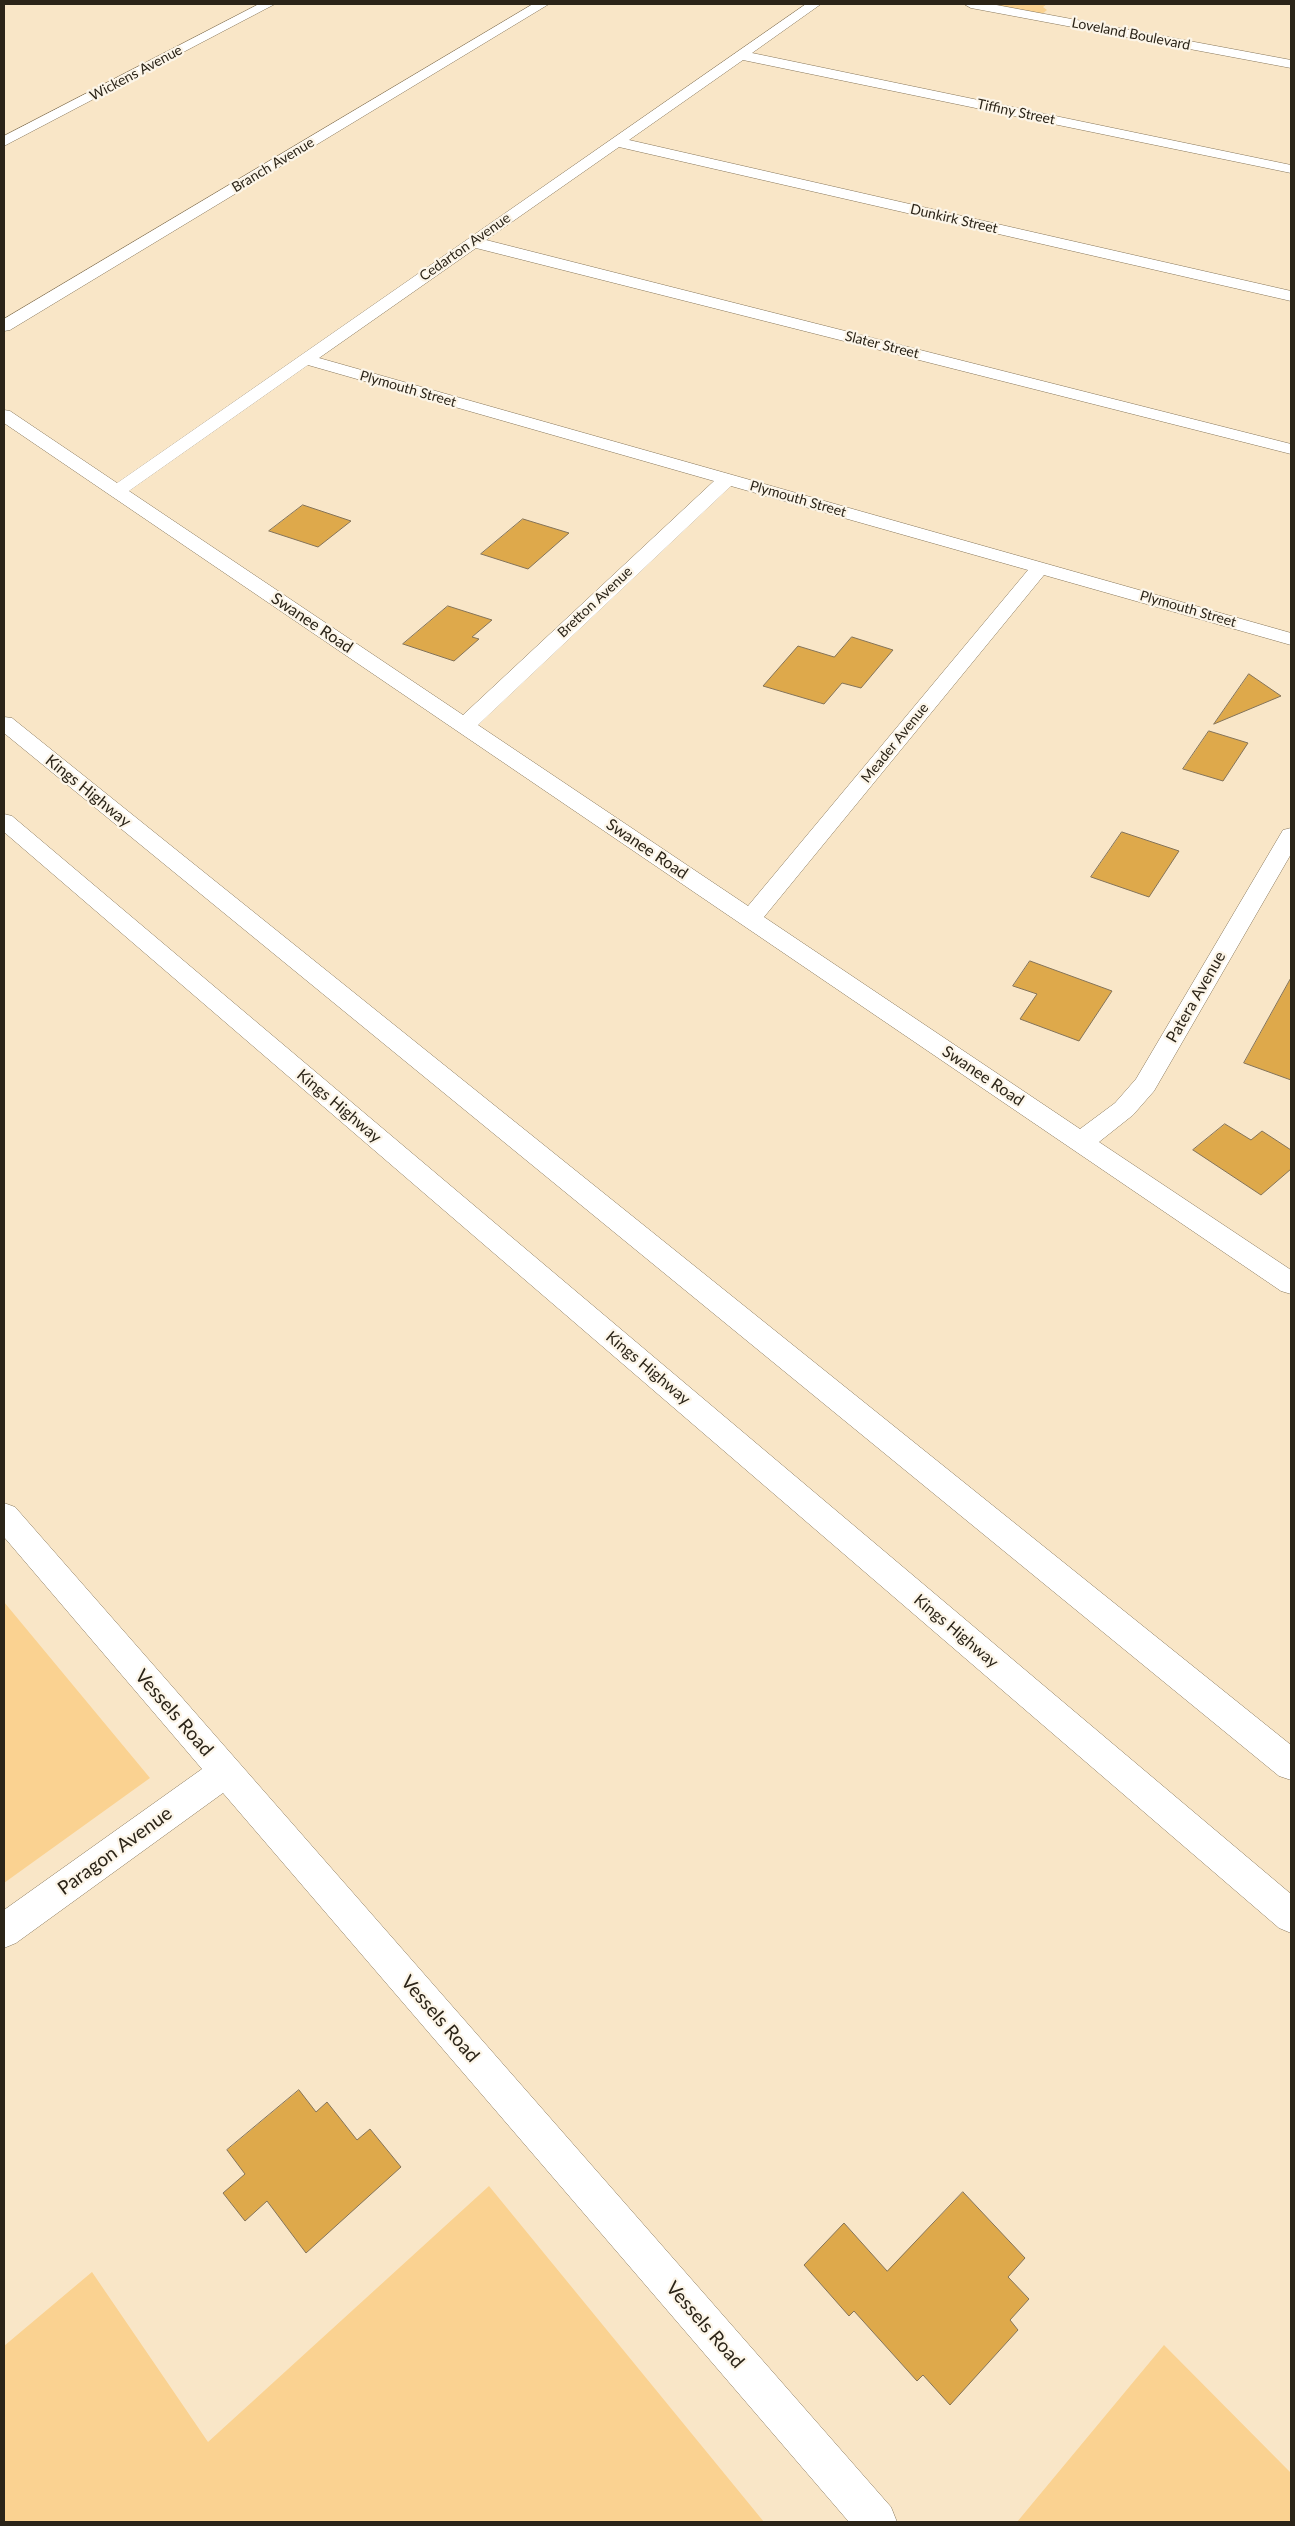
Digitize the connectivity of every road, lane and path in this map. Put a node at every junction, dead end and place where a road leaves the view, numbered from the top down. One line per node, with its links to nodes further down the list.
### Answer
1 (268, 4): 7 (street, Wickens Avenue)
2 (542, 4): 12 (street, Branch Avenue)
3 (814, 4): 5 (street, Cedarton Avenue)
4 (971, 4): 6 (street, Loveland Boulevard)
5 (741, 55): 8 (street, Cedarton Avenue); 9 (street, Tiffiny Street)
6 (1291, 64)
7 (4, 142)
8 (617, 142): 10 (street, Cedarton Avenue); 11 (street, Dunkirk Street)
9 (1291, 170)
10 (473, 242): 13 (street, Cedarton Avenue); 15 (street, Slater Street)
11 (1291, 296)
12 (4, 326)
13 (305, 360): 16 (street, Plymouth Street); 17 (street, Cedarton Avenue)
14 (4, 415): 17 (street, Swanee Road)
15 (1291, 449)
16 (727, 479): 18 (street, Plymouth Street); 21 (street, Bretton Avenue)
17 (117, 491): 21 (street, Swanee Road)
18 (1040, 568): 19 (street, Plymouth Street); 24 (street, Meader Avenue)
19 (1291, 639)
20 (4, 723): 28 (street, Kings Highway)
21 (464, 726): 24 (street, Swanee Road)
22 (4, 821): 30 (street, Kings Highway)
23 (1291, 835): 25 (street, Patera Avenue)
24 (750, 919): 25 (street, Swanee Road)
25 (1081, 1142): 26 (street, Swanee Road)
26 (1291, 1284)
27 (4, 1516): 29 (street, Vessels Road)
28 (1291, 1765)
29 (225, 1772): 31 (street, Paragon Avenue); 32 (street, Vessels Road)
30 (1291, 1916)
31 (4, 1931)
32 (876, 2522)

